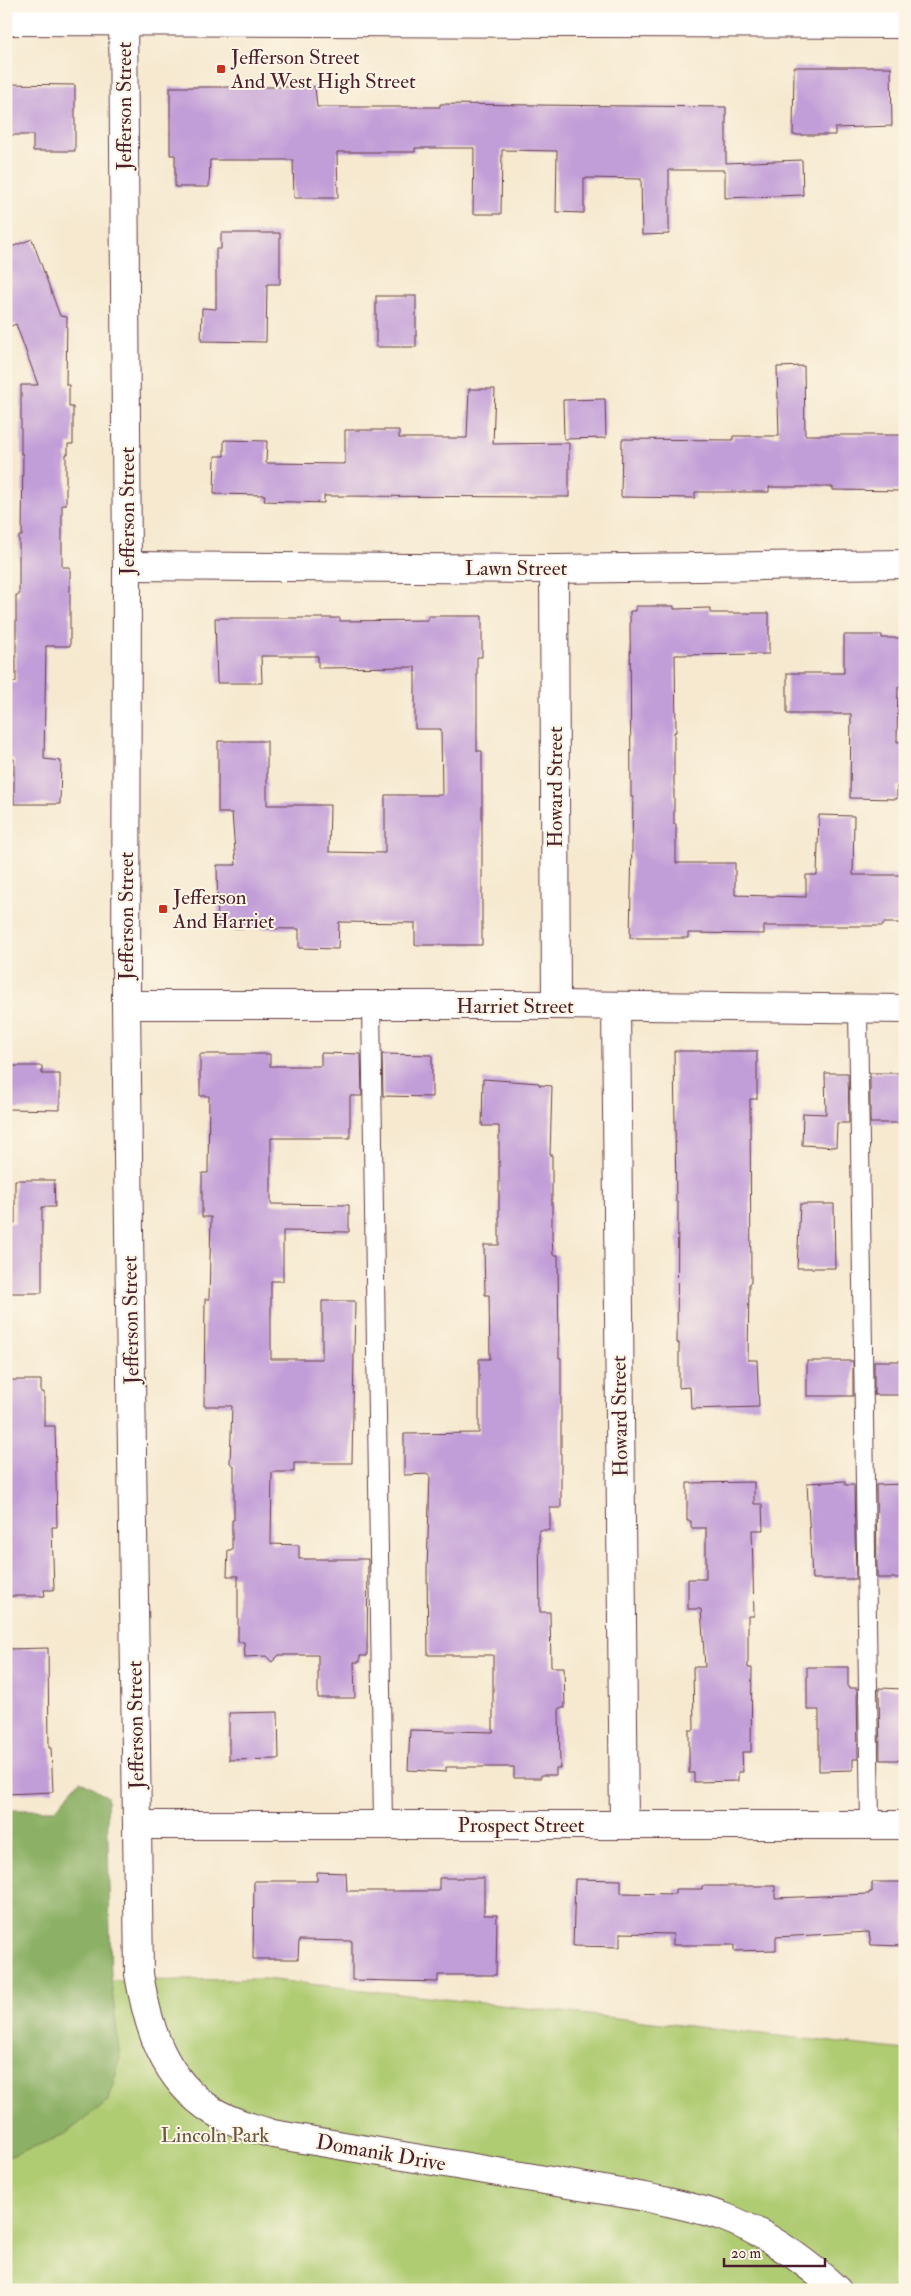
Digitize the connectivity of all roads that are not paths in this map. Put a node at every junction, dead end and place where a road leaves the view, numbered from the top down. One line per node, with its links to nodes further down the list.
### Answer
1 (123, 14): 2 (street); 4 (street); 6 (street, Jefferson Street)
2 (542, 14): 3 (street)
3 (902, 18)
4 (6, 21)
5 (905, 564): 7 (street, Lawn Street)
6 (127, 566): 7 (street, Lawn Street); 8 (street, Jefferson Street)
7 (554, 569): 9 (street, Howard Street)
8 (126, 1005): 10 (street, Harriet Street); 15 (street, Jefferson Street)
9 (556, 1005): 10 (street, Harriet Street); 11 (street, Harriet Street)
10 (371, 1006): 16 (lane)
11 (616, 1006): 12 (street, Harriet Street); 17 (street, Howard Street)
12 (858, 1009): 13 (street, Harriet Street); 18 (lane)
13 (905, 1009)
14 (905, 1824): 18 (street, Prospect Street)
15 (138, 1825): 16 (street, Prospect Street); 19 (street, Domanik Drive)
16 (383, 1825): 17 (street, Prospect Street)
17 (624, 1825): 18 (street, Prospect Street)
18 (870, 1825)
19 (837, 2290)

